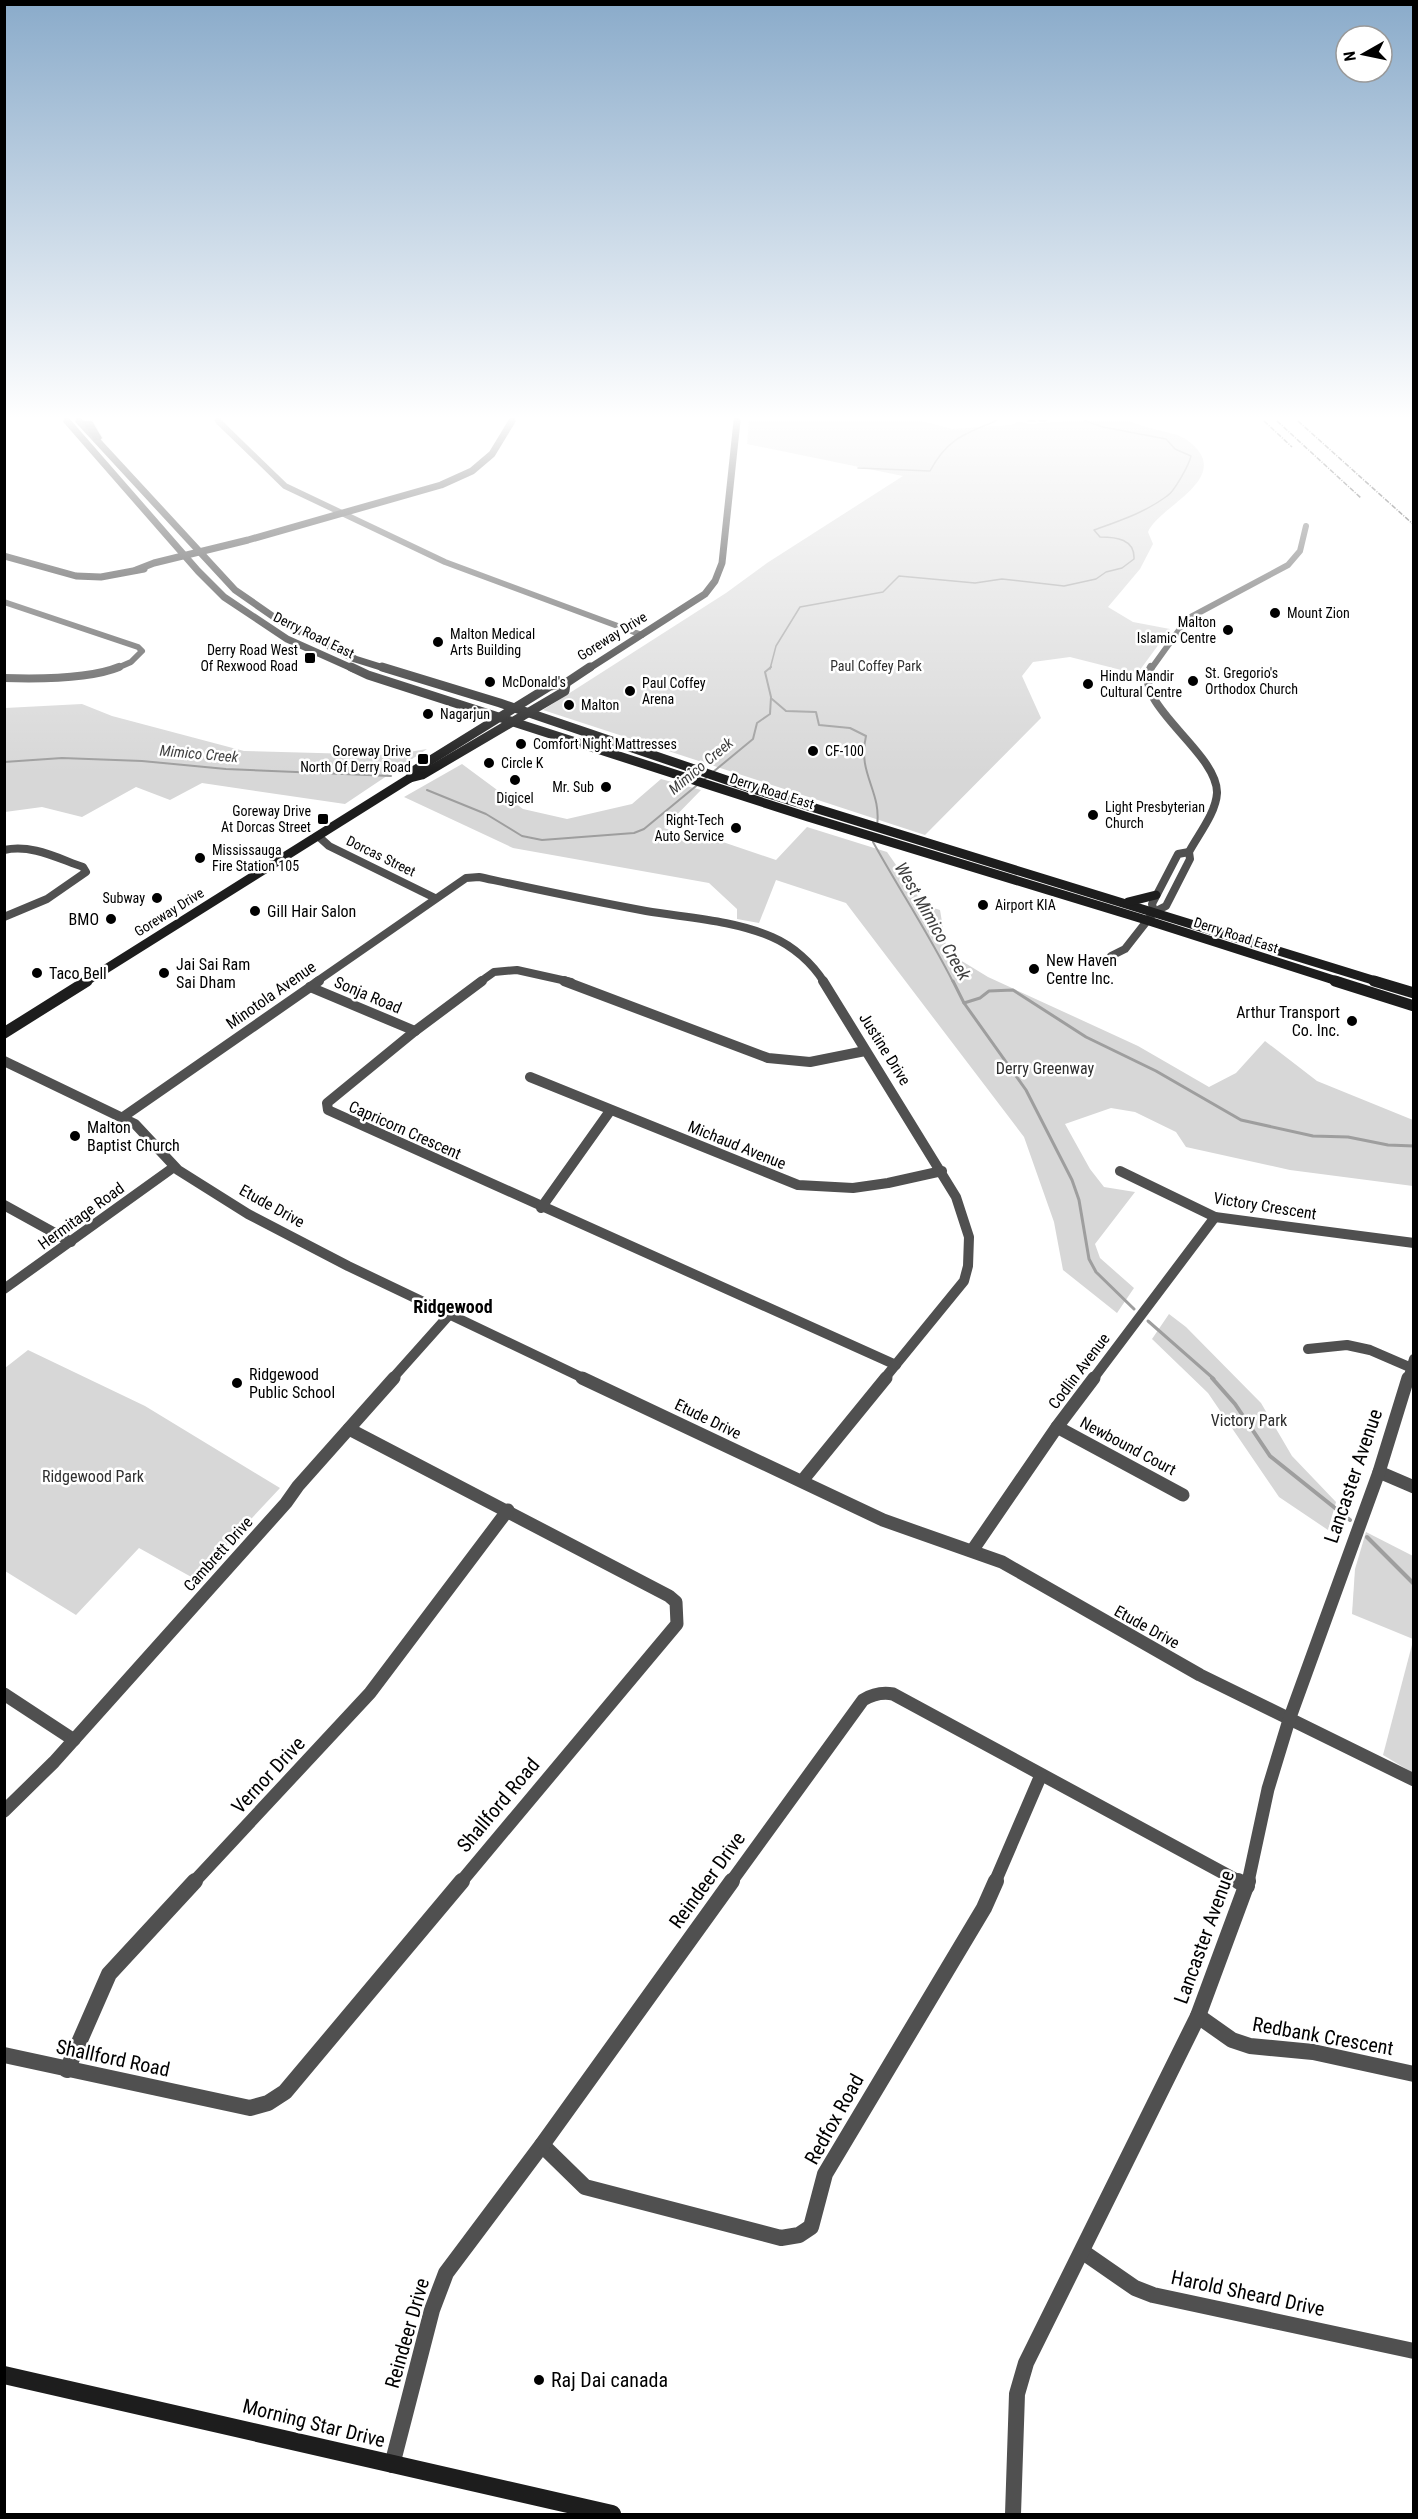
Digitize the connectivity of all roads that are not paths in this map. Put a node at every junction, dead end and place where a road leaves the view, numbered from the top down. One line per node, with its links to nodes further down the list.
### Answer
1 (170, 539): 8 (main road, Derry Road East)
2 (188, 539): 7 (main road, Derry Road East)
3 (253, 539): 9 (main road)
4 (395, 539): 17 (street)
5 (725, 539): 17 (main road, Goreway Drive)
6 (1302, 539): 33 (street)
7 (190, 541): 9 (main road); 10 (main road, Derry Road East)
8 (174, 543): 12 (main road, Derry Road East); 14 (main road)
9 (224, 547): 10 (main road); 13 (main road)
10 (201, 553): 12 (main road); 13 (main road, Derry Road East)
11 (4, 556): 14 (main road)
12 (186, 557): 14 (main road); 15 (main road, Derry Road East)
13 (210, 564): 20 (main road, Derry Road East)
14 (155, 565): 15 (main road)
15 (198, 571): 22 (main road, Derry Road East)
16 (4, 602): 18 (street)
17 (642, 635): 19 (main road, Goreway Drive)
18 (4, 678)
19 (566, 683): 20 (main road, Goreway Drive); 21 (main road, Goreway Drive)
20 (514, 708): 21 (main road, Derry Road East); 22 (main road, Goreway Drive)
21 (528, 713): 23 (main road, Goreway Drive); 24 (main road, Derry Road East)
22 (500, 717): 23 (main road, Derry Road East); 26 (main road, Goreway Drive)
23 (513, 722): 25 (main road, Derry Road East); 26 (main road, Goreway Drive)
24 (636, 751): 25 (main road); 27 (main road, Derry Road East)
25 (626, 758): 28 (main road, Derry Road East)
26 (410, 778): 31 (main road, Goreway Drive)
27 (753, 789): 28 (main road); 29 (main road, Derry Road East)
28 (746, 796): 30 (main road, Derry Road East)
29 (851, 819): 30 (main road); 36 (main road, Derry Road East)
30 (843, 828): 39 (main road, Derry Road East)
31 (318, 836): 35 (street, Dorcas Street); 45 (main road, Goreway Drive)
32 (4, 849): 38 (street)
33 (1189, 852): 34 (street); 37 (street)
34 (1156, 895): 36 (main road); 37 (street)
35 (435, 898): 41 (street, Minotola Avenue); 46 (street, Justine Drive)
36 (1127, 903): 37 (main road, Derry Road East)
37 (1154, 912): 39 (street); 42 (main road, Derry Road East)
38 (4, 917)
39 (1146, 920): 40 (street); 43 (main road, Derry Road East)
40 (1111, 956)
41 (310, 987): 44 (street, Sonja Road); 50 (street, Minotola Avenue)
42 (1413, 993)
43 (1413, 1006)
44 (415, 1031): 46 (street, Capricorn Crescent); 55 (street, Capricorn Crescent)
45 (4, 1033)
46 (866, 1051): 52 (street, Justine Drive)
47 (4, 1061): 50 (street, Etude Drive)
48 (530, 1077): 49 (street, Michaud Avenue)
49 (610, 1111): 52 (street, Michaud Avenue); 55 (street)
50 (123, 1117): 51 (street, Etude Drive)
51 (174, 1167): 57 (street, Hermitage Road); 60 (street, Etude Drive)
52 (942, 1171): 62 (street, Justine Drive)
53 (1120, 1171): 56 (street, Victory Crescent)
54 (4, 1205): 57 (street)
55 (541, 1208): 62 (street, Capricorn Crescent)
56 (1215, 1217): 58 (street, Victory Crescent); 64 (street, Codlin Avenue)
57 (71, 1242): 59 (street, Hermitage Road)
58 (1413, 1243)
59 (4, 1289)
60 (450, 1314): 65 (street, Cambrett Drive); 67 (street, Etude Drive)
61 (1308, 1349): 63 (street)
62 (896, 1365): 67 (street, Justine Drive)
63 (1413, 1365): 66 (street, Lancaster Avenue)
64 (1057, 1427): 69 (street, Newbound Court); 71 (street, Codlin Avenue)
65 (349, 1429): 70 (street, Shallford Road); 74 (street, Cambrett Drive)
66 (1378, 1472): 68 (street); 73 (street, Lancaster Avenue)
67 (802, 1481): 71 (street, Etude Drive)
68 (1413, 1487)
69 (1183, 1495)
70 (508, 1510): 81 (street, Vernor Drive); 81 (street, Shallford Road)
71 (974, 1548): 73 (street, Etude Drive)
72 (4, 1694): 74 (street)
73 (1289, 1720): 76 (street, Etude Drive); 78 (street, Lancaster Avenue)
74 (74, 1740): 77 (street, Cambrett Drive)
75 (1041, 1775): 78 (street, Reindeer Drive); 83 (street, Reindeer Drive); 83 (street, Redfox Road)
76 (1413, 1780)
77 (4, 1811)
78 (1247, 1886): 79 (street, Lancaster Avenue)
79 (1198, 2016): 82 (street, Redbank Crescent); 84 (street, Lancaster Avenue)
80 (4, 2055): 81 (street, Shallford Road)
81 (67, 2070)
82 (1413, 2074)
83 (542, 2145): 87 (street, Reindeer Drive)
84 (1083, 2252): 85 (street, Harold Sheard Drive); 89 (street, Lancaster Avenue)
85 (1413, 2350)
86 (4, 2375): 87 (main road, Morning Star Drive)
87 (392, 2465): 88 (main road, Morning Star Drive)
88 (612, 2514)
89 (1013, 2514)

